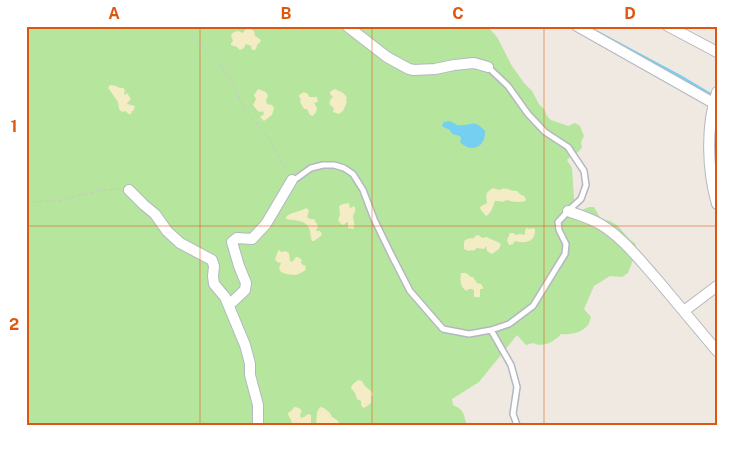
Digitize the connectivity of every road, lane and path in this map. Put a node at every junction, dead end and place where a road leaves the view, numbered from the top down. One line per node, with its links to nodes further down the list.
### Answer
1 (180, 26): 9 (path)
2 (347, 26): 6 (street)
3 (578, 26): 8 (street)
4 (668, 26): 5 (street)
5 (717, 52)
6 (488, 67): 13 (lane)
7 (717, 92): 8 (street)
8 (715, 104): 12 (street)
9 (292, 180): 15 (street); 17 (lane)
10 (129, 190): 11 (path); 15 (street)
11 (26, 201)
12 (717, 204)
13 (568, 211): 16 (street); 17 (lane)
14 (717, 286): 16 (street)
15 (229, 305): 19 (street)
16 (684, 311): 18 (street)
17 (491, 330): 20 (lane)
18 (717, 351)
19 (258, 425)
20 (517, 425)

